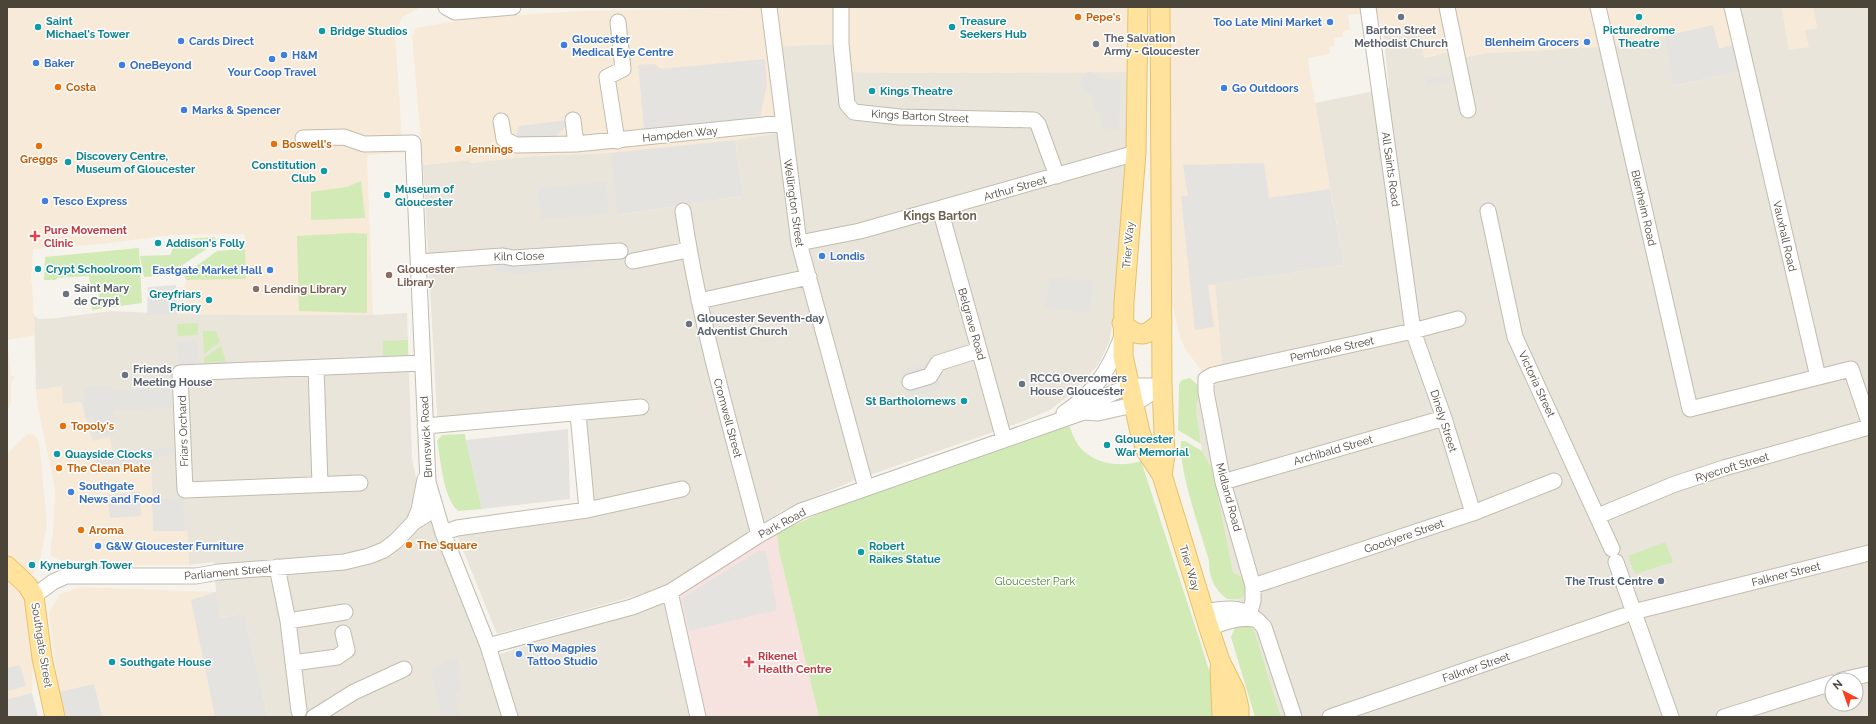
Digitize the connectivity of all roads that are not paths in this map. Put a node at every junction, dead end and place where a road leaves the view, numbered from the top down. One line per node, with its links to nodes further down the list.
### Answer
1 (446, 7): 2 (street)
2 (513, 7)
3 (769, 7): 15 (street, Wellington Street)
4 (841, 7): 20 (street, Kings Barton Street)
5 (1138, 7): 19 (main road, Trier Way)
6 (1160, 7): 32 (main road, Trier Way)
7 (1368, 7): 34 (street, All Saints Road)
8 (1447, 7): 12 (street)
9 (1598, 7): 38 (street, Blenheim Road)
10 (1732, 7): 38 (street, Vauxhall Road)
11 (618, 22): 17 (street)
12 (1468, 110)
13 (573, 120): 18 (street)
14 (501, 121): 18 (street, Hampden Way)
15 (783, 123): 17 (street, Hampden Way); 24 (street, Wellington Street)
16 (303, 138): 28 (street, Brunswick Road)
17 (617, 141): 18 (street, Hampden Way)
18 (576, 144)
19 (1136, 153): 20 (street, Arthur Street); 33 (main road, Trier Way)
20 (1057, 176): 21 (street, Arthur Street)
21 (940, 209): 24 (street, Arthur Street); 35 (street, Belgrave Road)
22 (682, 211): 26 (street, Cromwell Street)
23 (1488, 211): 64 (street, Victoria Street)
24 (799, 243): 29 (street, Wellington Street)
25 (620, 250): 28 (street, Kiln Close)
26 (688, 250): 27 (street); 30 (street, Cromwell Street)
27 (633, 261)
28 (419, 262): 36 (street, Brunswick Road)
29 (809, 277): 30 (street); 59 (street, Wellington Street)
30 (699, 301): 67 (street, Cromwell Street)
31 (1458, 319): 34 (street, Pembroke Street)
32 (1162, 321): 33 (main road); 42 (main road, Trier Way)
33 (1122, 330): 41 (main road, Trier Way); 49 (street)
34 (1414, 331): 39 (street, Pembroke Street); 47 (street, Dinely Street)
35 (979, 350): 40 (street); 52 (street, Belgrave Road)
36 (422, 363): 37 (street, Friars Orchard); 50 (street, Brunswick Road)
37 (316, 368): 58 (street); 58 (street, Friars Orchard)
38 (1818, 377): 48 (street)
39 (1206, 379): 57 (street, Midland Road)
40 (910, 382)
41 (1129, 386): 42 (street, Park Road); 43 (main road, Trier Way); 45 (street, Park Road)
42 (1162, 386): 43 (street, Park Road); 54 (main road, Trier Way)
43 (1133, 406): 45 (street, Park Road); 54 (main road, Trier Way)
44 (641, 407): 46 (street)
45 (1084, 412): 49 (street, Park Road)
46 (578, 414): 50 (street); 62 (street)
47 (1444, 418): 57 (street, Archibald Street); 63 (street, Dinely Street)
48 (1869, 422)
49 (1046, 425): 52 (street, Park Road)
50 (425, 426): 53 (street, Brunswick Road)
51 (1869, 427): 64 (street, Ryecroft Street)
52 (1004, 439): 59 (street, Park Road)
53 (427, 470): 61 (street, Brunswick Road); 65 (street, Parliament Street)
54 (1162, 475): 77 (main road, Trier Way)
55 (1554, 481): 63 (street, Goodyere Street)
56 (360, 482): 58 (street, Friars Orchard)
57 (1223, 482): 71 (street, Midland Road)
58 (320, 484)
59 (866, 488): 67 (street, Park Road)
60 (682, 489): 62 (street)
61 (435, 509): 65 (street, Parliament Street); 66 (street, Brunswick Road)
62 (587, 510): 66 (street)
63 (1473, 513): 71 (street, Goodyere Street)
64 (1598, 516): 75 (street, Victoria Street)
65 (414, 522): 70 (street, Parliament Street)
66 (443, 533): 80 (street, Brunswick Road)
67 (759, 535): 72 (street, Park Road)
68 (1869, 553): 75 (street, Falkner Street)
69 (7, 566): 73 (main road)
70 (277, 567): 73 (street, Parliament Street); 78 (street)
71 (1253, 586): 76 (street, Midland Road)
72 (670, 592): 80 (street, Park Road); 90 (street)
73 (34, 596): 87 (main road, Southgate Street)
74 (345, 612): 78 (street)
75 (1628, 614): 93 (street, Falkner Street); 94 (street, Victoria Street)
76 (1251, 617): 77 (street); 92 (street)
77 (1206, 620): 81 (main road, Trier Way)
78 (288, 621): 82 (street)
79 (343, 633): 82 (street)
80 (488, 646): 89 (street, Brunswick Road)
81 (1220, 660): 86 (main road, Trier Way); 91 (main road, Trier Way)
82 (293, 663): 85 (street)
83 (404, 669): 88 (street)
84 (1824, 686): 95 (street)
85 (299, 711)
86 (1240, 714)
87 (55, 717)
88 (314, 717)
89 (509, 717)
90 (698, 717)
91 (1222, 717)
92 (1294, 717)
93 (1330, 717)
94 (1671, 717)
95 (1724, 717)

